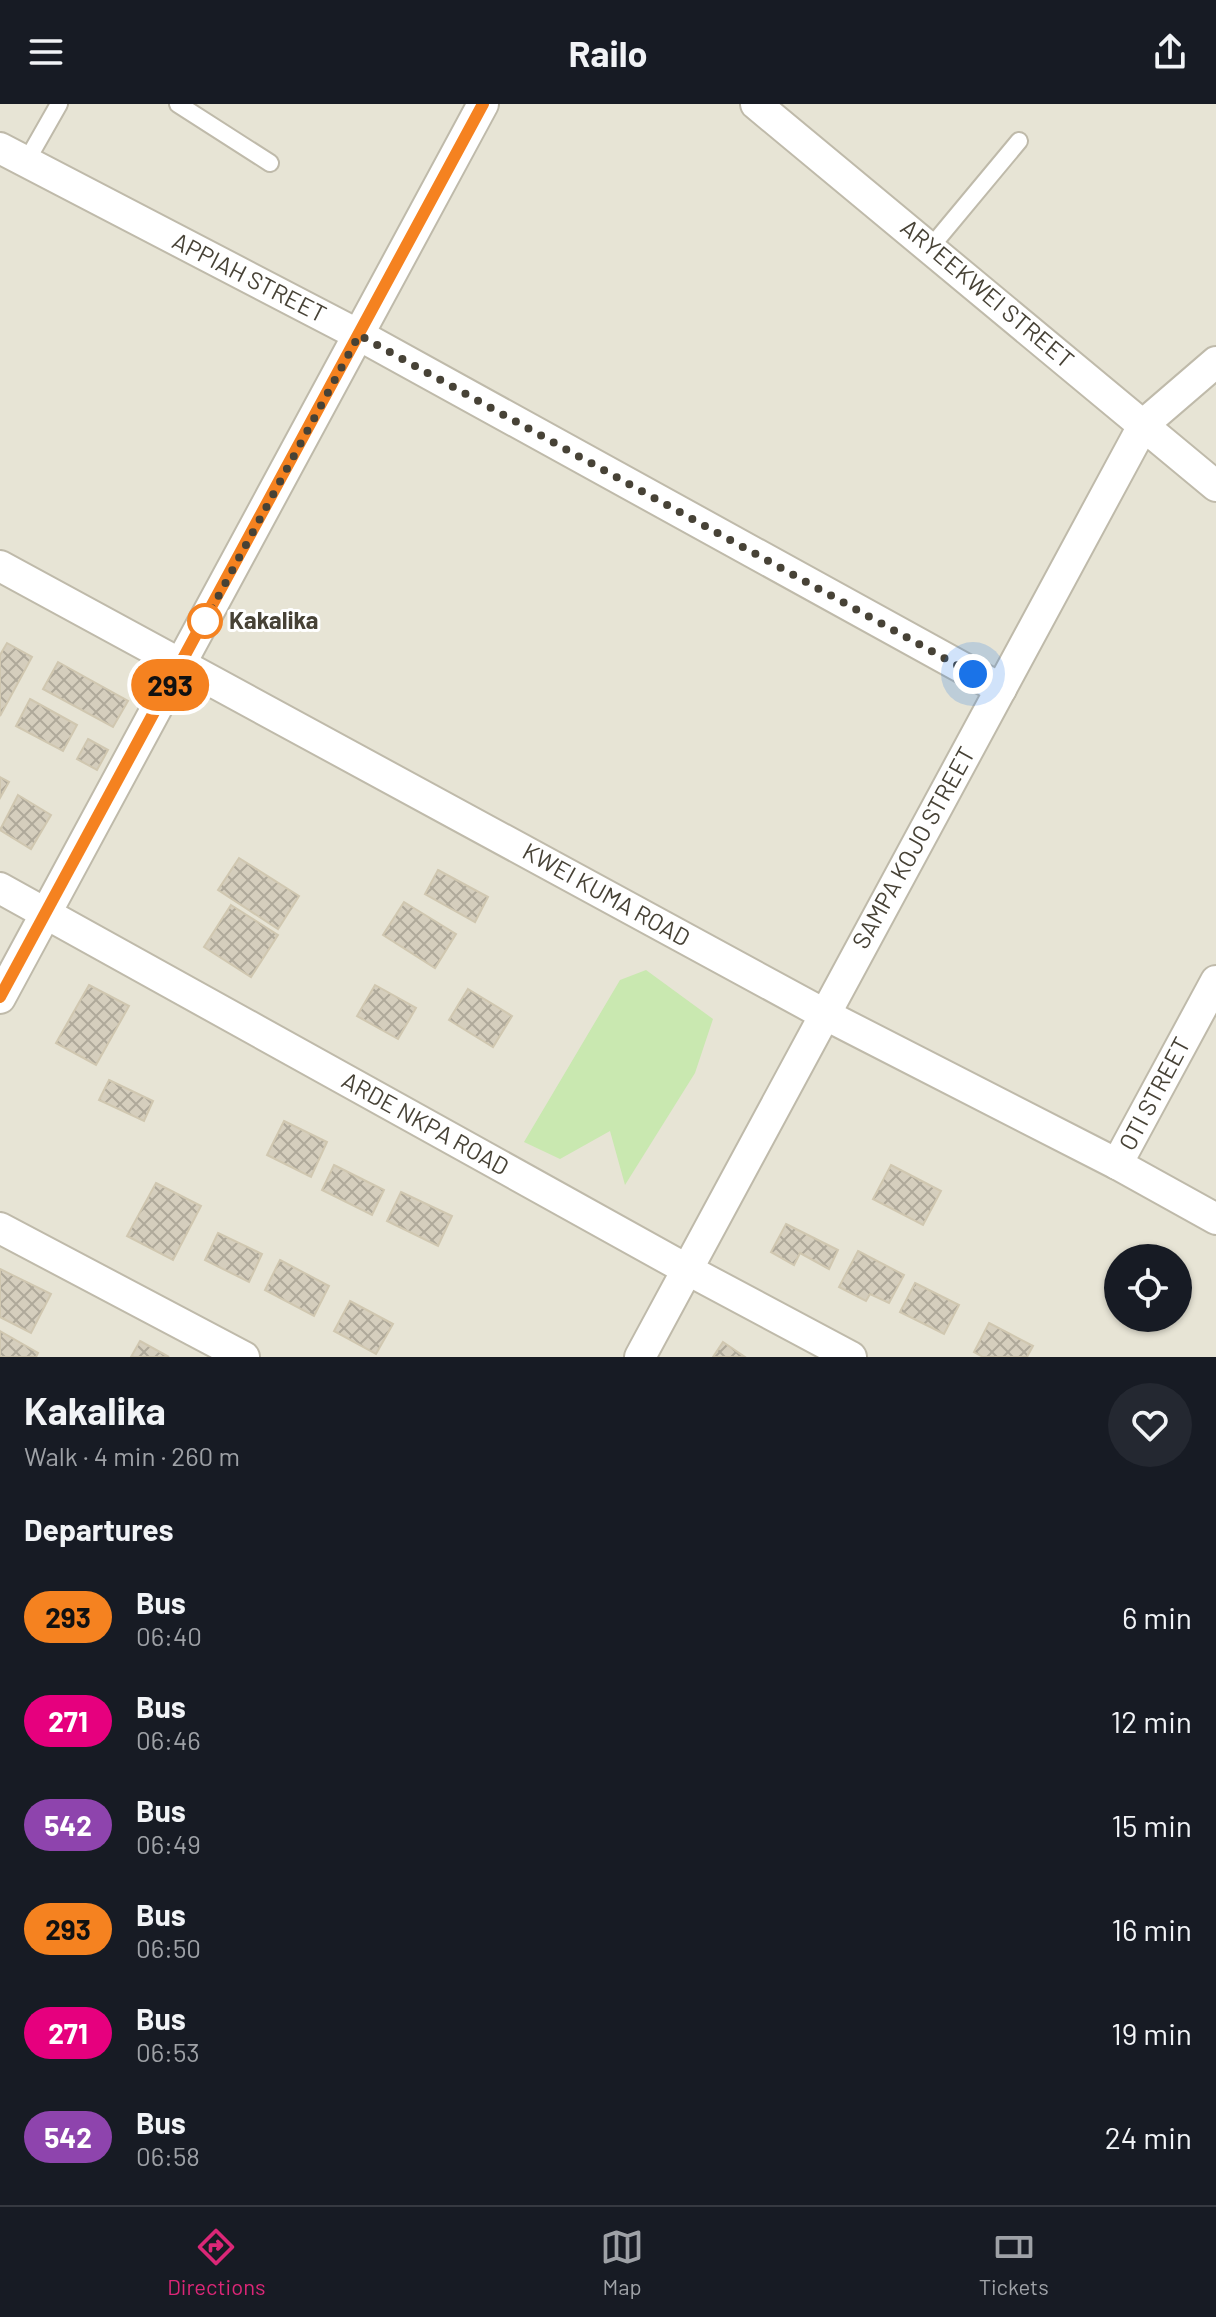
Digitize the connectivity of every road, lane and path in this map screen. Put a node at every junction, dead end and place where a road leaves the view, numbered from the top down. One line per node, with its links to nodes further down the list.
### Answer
1 (59, 104): 6 (lane)
2 (178, 104): 7 (lane)
3 (483, 104): 9 (street)
4 (756, 104): 8 (street, ARYEEKWEI STREET)
5 (1019, 141): 8 (lane)
6 (13, 155): 9 (street, APPIAH STREET)
7 (270, 163)
8 (930, 248): 11 (street, ARYEEKWEI STREET)
9 (359, 335): 14 (street); 15 (street, APPIAH STREET)
10 (1216, 362): 11 (street, SAMPA KOJO STREET)
11 (1144, 424): 12 (street, ARYEEKWEI STREET); 15 (street, SAMPA KOJO STREET)
12 (1216, 486)
13 (0, 566): 14 (street, KWEI KUMA ROAD)
14 (182, 664): 17 (street); 20 (street, KWEI KUMA ROAD)
15 (1001, 689): 20 (street, SAMPA KOJO STREET)
16 (0, 888): 17 (street, ARDE NKPA ROAD)
17 (47, 913): 19 (street); 24 (street, ARDE NKPA ROAD)
18 (1216, 981): 21 (street, OTI STREET)
19 (0, 998)
20 (824, 1014): 21 (street, KWEI KUMA ROAD); 24 (street, SAMPA KOJO STREET)
21 (1117, 1164): 22 (street, KWEI KUMA ROAD)
22 (1216, 1219)
23 (0, 1228): 25 (street)
24 (688, 1270): 26 (street, SAMPA KOJO STREET); 27 (street, ARDE NKPA ROAD)
25 (244, 1357)
26 (640, 1357)
27 (851, 1357)

